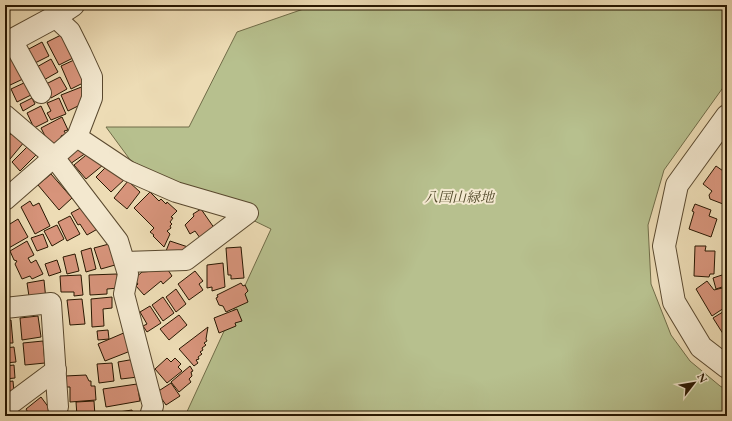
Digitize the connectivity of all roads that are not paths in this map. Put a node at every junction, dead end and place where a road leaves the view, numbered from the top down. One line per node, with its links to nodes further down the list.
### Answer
1 (64, 11): 2 (street); 6 (street)
2 (8, 42): 3 (street)
3 (41, 93)
4 (5, 115): 7 (street)
5 (727, 116): 11 (street)
6 (77, 137): 7 (street); 9 (street)
7 (53, 156): 8 (street); 9 (street)
8 (5, 200)
9 (125, 262): 15 (street)
10 (5, 308): 12 (street)
11 (727, 368)
12 (56, 370): 13 (street); 14 (street)
13 (58, 407)
14 (5, 408)
15 (150, 416)

